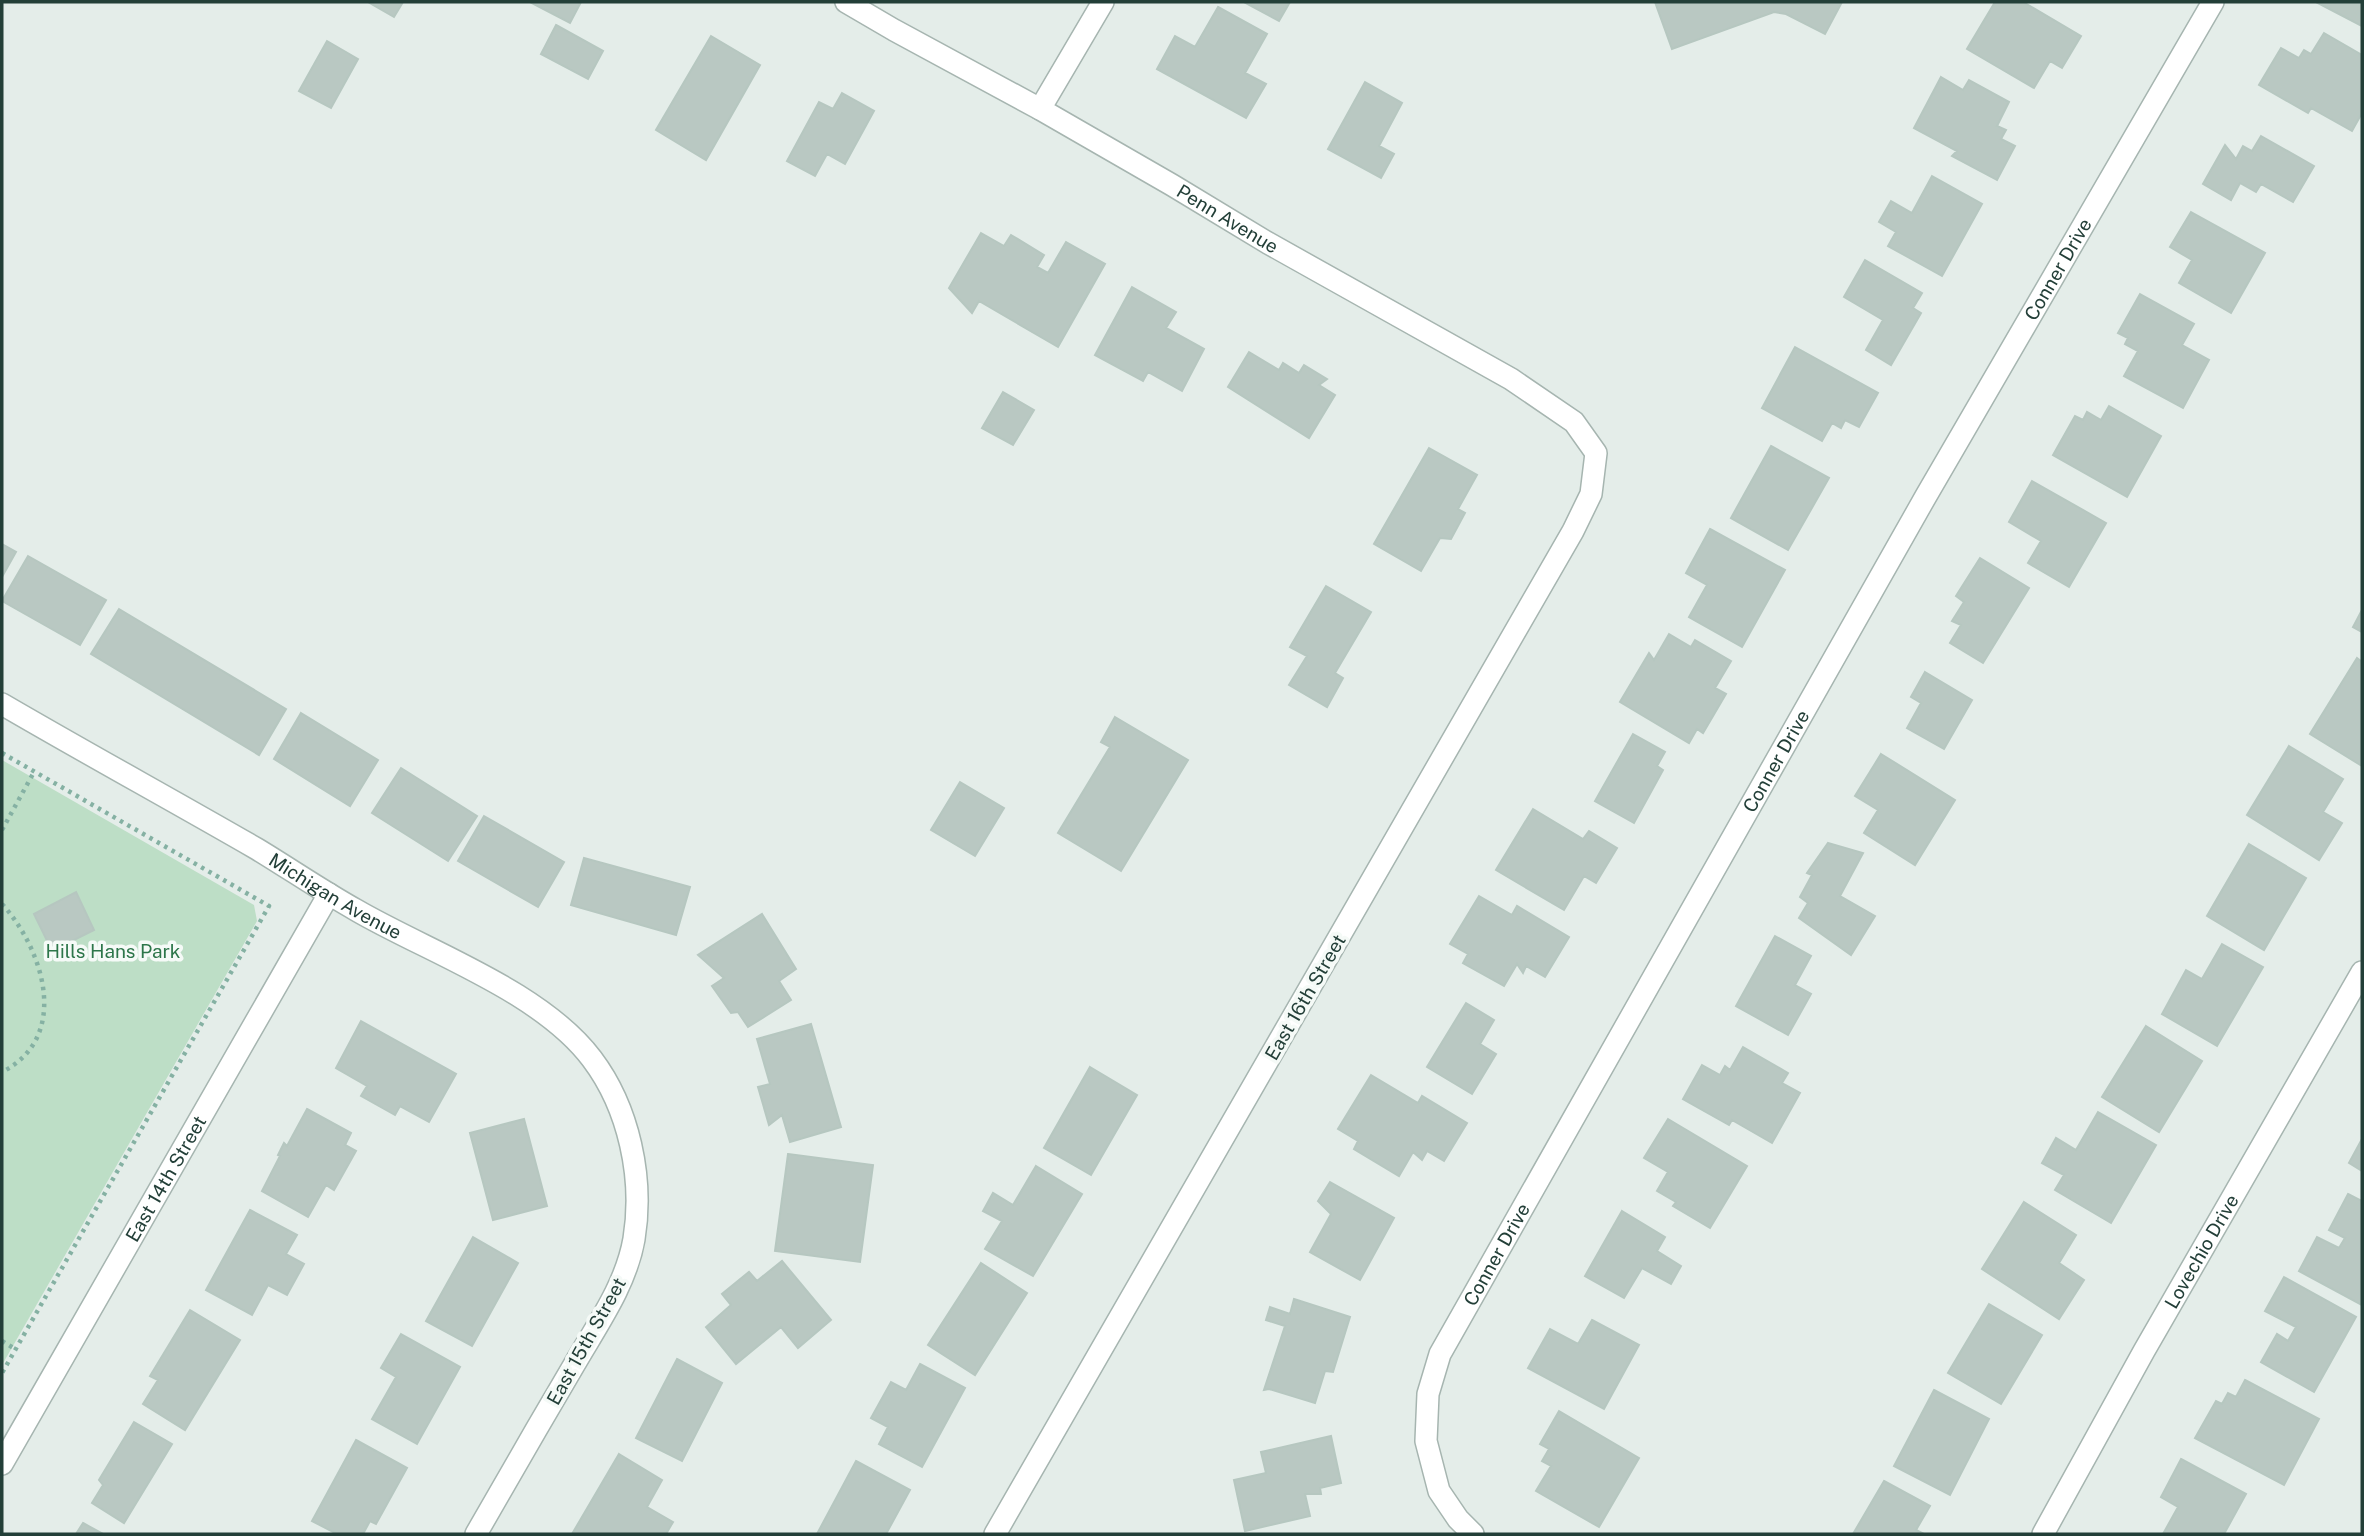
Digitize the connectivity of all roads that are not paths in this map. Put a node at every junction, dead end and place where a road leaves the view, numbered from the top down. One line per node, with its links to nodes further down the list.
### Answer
1 (846, 2): 4 (street, Penn Avenue)
2 (1103, 2): 4 (street)
3 (2213, 2): 13 (street, Conner Drive)
4 (1040, 109): 5 (street, Penn Avenue)
5 (1596, 453): 12 (street, East 16th Street)
6 (2, 704): 7 (street, Michigan Avenue)
7 (329, 894): 9 (street, Michigan Avenue); 10 (street, East 14th Street)
8 (2362, 972): 14 (street, Lovechio Drive)
9 (628, 1131): 11 (street, East 15th Street)
10 (2, 1464)
11 (475, 1534)
12 (995, 1534)
13 (1473, 1534)
14 (2043, 1534)

